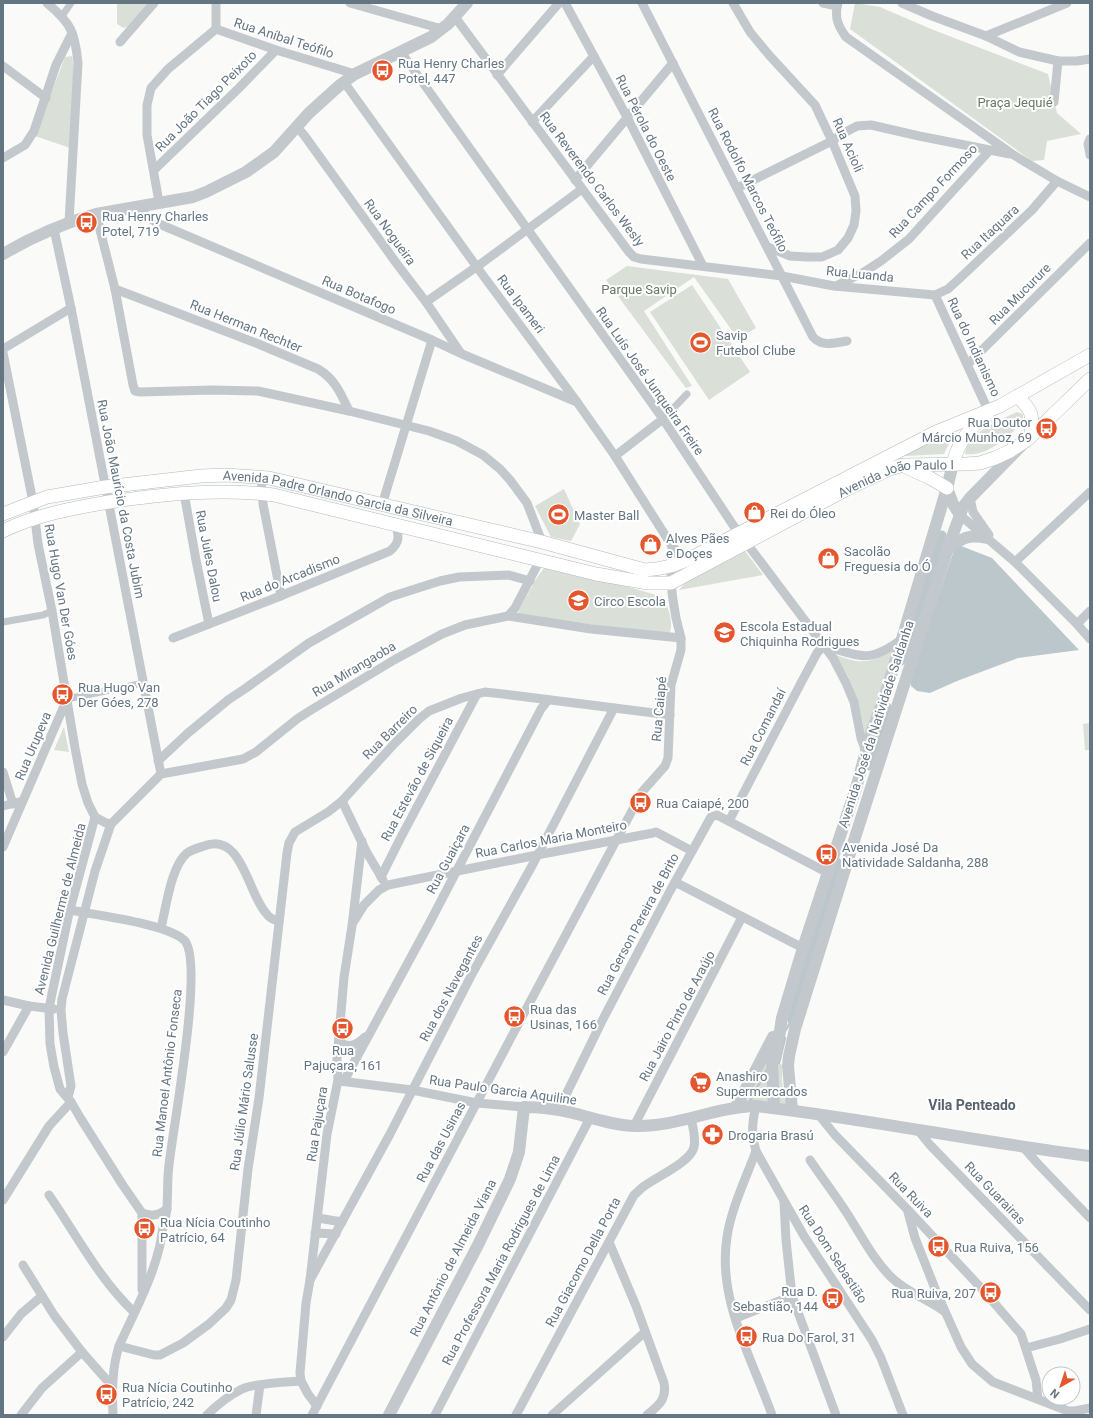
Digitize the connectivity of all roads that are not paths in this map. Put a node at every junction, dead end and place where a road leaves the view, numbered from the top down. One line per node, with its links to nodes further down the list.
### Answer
1 (47, 3): 16 (street)
2 (71, 3): 16 (street)
3 (154, 3): 22 (street)
4 (216, 3): 18 (street)
5 (350, 3): 15 (street)
6 (467, 3): 17 (street)
7 (559, 3): 31 (street)
8 (565, 3): 25 (street, Rua Pérola do Oeste)
9 (642, 3): 28 (street, Rua Rodolfo Marcos Teófilo)
10 (733, 3): 39 (street, Rua Acioli)
11 (822, 3): 14 (street)
12 (902, 3): 21 (street)
13 (1067, 3): 21 (street)
14 (838, 4): 41 (street)
15 (371, 6): 19 (street)
16 (62, 16): 20 (street)
17 (455, 17): 19 (street); 31 (street, Rua Reverendo Carlos Wesly)
18 (216, 29): 23 (street, Rua Aníbal Teófilo); 44 (street, Rua Aníbal Teófilo)
19 (442, 29): 24 (street)
20 (72, 33): 33 (street); 53 (street)
21 (986, 36): 27 (street)
22 (120, 42)
23 (276, 50): 30 (street, Rua Aníbal Teófilo); 44 (street, Rua João Tiago Peixoto)
24 (401, 52): 30 (street); 55 (street, Rua Luís José Junqueira Freire)
25 (594, 56): 35 (street, Rua Pérola do Oeste); 36 (street)
26 (1090, 59): 27 (street)
27 (1058, 61): 34 (street)
28 (673, 63): 35 (street); 47 (street, Rua Rodolfo Marcos Teófilo)
29 (3, 66): 33 (street)
30 (355, 74): 32 (street)
31 (497, 75): 36 (street, Rua Reverendo Carlos Wesly)
32 (344, 82): 37 (street); 59 (street, Rua Ipameri)
33 (46, 98): 43 (street)
34 (1054, 102)
35 (627, 117): 45 (street); 60 (street, Rua Pérola do Oeste)
36 (532, 122): 45 (street, Rua Reverendo Carlos Wesly)
37 (296, 126): 50 (street); 65 (street, Rua Nogueira)
38 (1090, 140): 42 (street)
39 (832, 141): 40 (street); 47 (street); 57 (street, Rua Acioli)
40 (989, 151): 41 (street); 62 (street, Rua Campo Formoso)
41 (1012, 154): 46 (street)
42 (1090, 155)
43 (3, 158)
44 (154, 170): 50 (street, Rua Aníbal Teófilo)
45 (575, 180): 48 (street, Rua Reverendo Carlos Wesly)
46 (1058, 181): 49 (street); 64 (street, Rua Itaquara)
47 (737, 188): 57 (street, Rua Rodolfo Marcos Teófilo)
48 (582, 189): 55 (street); 60 (street, Rua Reverendo Carlos Wesly)
49 (1090, 197)
50 (159, 202): 51 (street)
51 (134, 207): 52 (street); 67 (street, Rua Botafogo)
52 (96, 214): 53 (street); 63 (street)
53 (69, 222): 54 (street)
54 (54, 229): 58 (street); 66 (street, Rua João Maurício da Costa Jubim)
55 (528, 229): 59 (street); 80 (street, Rua Luís José Junqueira Freire)
56 (1090, 243): 73 (street, Rua Mucurure)
57 (768, 247): 61 (street, Rua Rodolfo Marcos Teófilo)
58 (3, 254)
59 (477, 266): 65 (street); 77 (street, Rua Ipameri)
60 (703, 266): 61 (street, Rua Reverendo Carlos Wesly)
61 (782, 276): 62 (street, Rua Luanda); 68 (street, Rua Rodolfo Marcos Teófilo)
62 (834, 286): 64 (street, Rua Luanda)
63 (115, 288): 79 (street, Rua Herman Rechter); 79 (street)
64 (935, 295): 73 (street, Rua do Indianismo)
65 (426, 302): 71 (street, Rua Nogueira)
66 (71, 308): 69 (street); 87 (street, Rua João Maurício da Costa Jubim)
67 (432, 340): 71 (street, Rua Botafogo); 81 (street)
68 (847, 341)
69 (3, 349)
70 (3, 353): 93 (street, Rua Hugo Van Der Góes)
71 (462, 354): 77 (street, Rua Botafogo)
72 (1090, 355): 76 (main road, Avenida João Paulo I)
73 (968, 364): 78 (street, Rua do Indianismo)
74 (1090, 379): 82 (main road, Avenida João Paulo I)
75 (687, 394): 80 (street)
76 (1017, 396): 78 (main road, Avenida João Paulo I); 82 (main road)
77 (577, 402): 83 (street, Rua Ipameri)
78 (994, 408): 84 (main road); 102 (main road, Avenida João Paulo I)
79 (349, 411): 81 (street)
80 (663, 419): 83 (street); 102 (street, Rua Luís José Junqueira Freire)
81 (407, 425): 95 (street); 104 (street)
82 (1029, 438): 84 (main road, Avenida João Paulo I); 92 (street, Avenida José da Natividade Saldanha)
83 (615, 456): 105 (street, Rua Ipameri)
84 (953, 464): 85 (main road, Avenida João Paulo I); 88 (street, Avenida José da Natividade Saldanha)
85 (903, 466): 88 (main road); 102 (main road, Avenida João Paulo I)
86 (261, 477): 87 (main road, Avenida Padre Orlando Garcia da Silveira); 91 (street); 95 (main road, Avenida Padre Orlando Garcia da Silveira)
87 (105, 486): 93 (main road, Avenida Padre Orlando Garcia da Silveira); 94 (street, Rua João Maurício da Costa Jubim)
88 (948, 488): 97 (street); 99 (street, Avenida José da Natividade Saldanha)
89 (1090, 492): 110 (street)
90 (184, 493): 91 (main road, Avenida Padre Orlando Garcia da Silveira); 94 (main road, Avenida Padre Orlando Garcia da Silveira); 120 (street, Rua Jules Dalou)
91 (262, 494): 100 (main road, Avenida Padre Orlando Garcia da Silveira); 115 (street)
92 (970, 498): 97 (street, Avenida José da Natividade Saldanha); 107 (street)
93 (33, 502): 96 (main road, Avenida Padre Orlando Garcia da Silveira); 98 (street, Rua Hugo Van Der Góes)
94 (108, 502): 98 (main road, Avenida Padre Orlando Garcia da Silveira); 127 (street, Rua João Maurício da Costa Jubim)
95 (382, 505): 104 (main road, Avenida Padre Orlando Garcia da Silveira)
96 (3, 514)
97 (960, 515): 103 (street); 106 (street, Avenida José da Natividade Saldanha)
98 (34, 519): 101 (main road, Avenida Padre Orlando Garcia da Silveira); 116 (street, Rua Hugo Van Der Góes)
99 (936, 524): 106 (street); 124 (street, Avenida José da Natividade Saldanha)
100 (396, 525): 109 (main road, Avenida Padre Orlando Garcia da Silveira); 115 (street, Rua do Arcadismo)
101 (3, 531)
102 (743, 538): 108 (main road, Avenida João Paulo I); 112 (main road, Avenida João Paulo I); 126 (street, Rua Luís José Junqueira Freire)
103 (987, 538): 106 (street); 107 (street)
104 (542, 542): 111 (main road, Avenida Padre Orlando Garcia da Silveira)
105 (672, 546): 108 (street, Rua Ipameri); 111 (street)
106 (948, 547): 178 (street, Avenida José da Natividade Saldanha)
107 (1000, 548): 110 (street)
108 (689, 559): 111 (main road, Avenida João Paulo I); 112 (street, Rua Ipameri)
109 (540, 560): 113 (street); 114 (main road, Avenida Padre Orlando Garcia da Silveira)
110 (1015, 562): 121 (street)
111 (672, 566): 114 (street, Rua Caiapé)
112 (702, 566): 114 (main road, Avenida João Paulo I)
113 (530, 581): 118 (street); 134 (street)
114 (671, 583): 123 (street, Rua Caiapé)
115 (281, 596): 120 (street, Rua do Arcadismo)
116 (52, 611): 119 (street); 129 (street, Rua Hugo Van Der Góes)
117 (1090, 611): 121 (street)
118 (508, 616): 123 (street, Rua Mirangaoba); 136 (street, Rua Mirangaoba)
119 (3, 622)
120 (210, 624): 122 (street, Rua do Arcadismo)
121 (1077, 624): 125 (street)
122 (173, 638)
123 (682, 638): 132 (street, Rua Caiapé)
124 (902, 639): 126 (street); 133 (street, Avenida José da Natividade Saldanha)
125 (1090, 639)
126 (823, 646): 133 (street, Rua Luís José Junqueira Freire); 142 (street, Rua Comandaí)
127 (144, 683): 129 (street); 134 (street, Rua João Maurício da Costa Jubim)
128 (477, 694): 130 (street, Rua Barreiro); 138 (street, Rua Barreiro); 151 (street, Rua Estevão de Siqueira)
129 (67, 700): 137 (street, Rua Urupeva); 141 (street, Rua Hugo Van Der Góes)
130 (548, 700): 131 (street, Rua Barreiro); 149 (street, Rua Guaiçara)
131 (614, 708): 132 (street, Rua Barreiro); 148 (street, Rua dos Navegantes)
132 (670, 715): 144 (street, Rua Caiapé)
133 (866, 752): 150 (street, Avenida José da Natividade Saldanha)
134 (158, 761): 136 (street, Rua João Maurício da Costa Jubim)
135 (3, 772): 139 (street)
136 (161, 774): 143 (street)
137 (23, 801): 139 (street); 146 (street, Rua Urupeva)
138 (342, 801): 145 (street); 157 (street, Rua Júlio Mário Salusse)
139 (13, 804): 140 (street)
140 (3, 806)
141 (95, 818): 143 (street); 154 (street, Avenida Guilherme de Almeida)
142 (729, 821): 147 (street, Rua Gerson Pereira de Brito); 150 (street)
143 (111, 824): 155 (street, Avenida Guilherme de Almeida)
144 (616, 840): 147 (street, Rua Carlos Maria Monteiro); 148 (street, Rua Carlos Maria Monteiro); 172 (street, Rua das Usinas)
145 (362, 842): 151 (street); 158 (street, Rua Pajuçara)
146 (3, 847)
147 (692, 851): 152 (street, Rua Gerson Pereira de Brito)
148 (537, 855): 149 (street, Rua Carlos Maria Monteiro); 170 (street, Rua dos Navegantes)
149 (457, 870): 153 (street, Rua Carlos Maria Monteiro); 166 (street, Rua Guaiçara)
150 (828, 873): 160 (street, Avenida José da Natividade Saldanha)
151 (381, 877): 153 (street)
152 (675, 882): 156 (street); 177 (street, Rua Gerson Pereira de Brito)
153 (388, 885): 158 (street, Rua Carlos Maria Monteiro)
154 (70, 910): 155 (street, Rua Manoel Antônio Fonseca); 163 (street, Avenida Guilherme de Almeida)
155 (85, 913): 159 (street, Rua Manoel Antônio Fonseca); 164 (street, Avenida Guilherme de Almeida)
156 (742, 917): 160 (street); 182 (street, Rua Jairo Pinto de Araújo)
157 (279, 922): 159 (street); 212 (street, Rua Júlio Mário Salusse)
158 (352, 926): 167 (street, Rua Pajuçara)
159 (161, 928): 191 (street, Rua Manoel Antônio Fonseca)
160 (803, 948): 165 (street, Avenida José da Natividade Saldanha)
161 (3, 1000): 162 (street)
162 (30, 1006): 163 (street); 168 (street)
163 (49, 1008): 164 (street); 171 (street, Avenida Guilherme de Almeida)
164 (61, 1010): 171 (street, Avenida Guilherme de Almeida)
165 (782, 1018): 173 (street); 176 (street, Avenida José da Natividade Saldanha)
166 (372, 1030): 167 (street, Rua Guaiçara); 169 (street, Rua Guaiçara)
167 (339, 1040): 169 (street, Rua Pajuçara)
168 (3, 1052)
169 (341, 1081): 170 (street, Rua Paulo Garcia Aquiline); 194 (street, Rua Pajuçara)
170 (412, 1090): 172 (street, Rua Paulo Garcia Aquiline); 196 (street, Rua dos Navegantes)
171 (70, 1100): 189 (street); 193 (street, Avenida Guilherme de Almeida)
172 (477, 1103): 175 (street, Rua Paulo Garcia Aquiline); 219 (street, Rua das Usinas)
173 (736, 1106): 174 (street, Rua Paulo Garcia Aquiline); 181 (street, Rua Paulo Garcia Aquiline)
174 (756, 1106): 176 (street, Rua Paulo Garcia Aquiline); 185 (street, Rua Dom Sebastião)
175 (524, 1107): 177 (street, Rua Paulo Garcia Aquiline); 227 (street, Rua Antônio de Almeida Viana)
176 (774, 1108): 178 (street, Rua Paulo Garcia Aquiline)
177 (559, 1109): 180 (street, Rua Paulo Garcia Aquiline)
178 (792, 1110): 179 (street, Rua Paulo Garcia Aquiline)
179 (818, 1114): 183 (street, Rua Paulo Garcia Aquiline); 192 (street, Rua Ruiva)
180 (590, 1118): 182 (street, Rua Paulo Garcia Aquiline); 228 (street, Rua Professora Maria Rodrigues de Lima)
181 (691, 1119): 182 (street, Rua Paulo Garcia Aquiline); 199 (street, Rua Giacomo Della Porta)
182 (634, 1126)
183 (916, 1129): 184 (street, Rua Paulo Garcia Aquiline); 205 (street, Rua Guarairas)
184 (1024, 1148): 186 (street, Rua Paulo Garcia Aquiline); 195 (street)
185 (756, 1151): 190 (street, Rua Dom Sebastião); 208 (street)
186 (1090, 1156)
187 (810, 1160): 207 (street)
188 (49, 1195): 206 (street)
189 (3, 1200)
190 (784, 1201): 204 (street); 234 (street, Rua Dom Sebastião)
191 (167, 1209): 193 (street); 202 (street, Rua Manoel Antônio Fonseca)
192 (907, 1209): 207 (street); 213 (street, Rua Ruiva)
193 (142, 1213): 202 (street)
194 (318, 1218): 196 (street); 197 (street, Rua Pajuçara)
195 (1090, 1218)
196 (342, 1222): 198 (street, Rua dos Navegantes)
197 (316, 1233): 198 (street); 201 (street, Rua Pajuçara)
198 (336, 1234): 201 (street, Rua dos Navegantes)
199 (609, 1242): 210 (street); 229 (street, Rua Giacomo Della Porta)
200 (23, 1265): 203 (street)
201 (310, 1280): 215 (street, Rua Pajuçara)
202 (142, 1294): 206 (street, Rua Manoel Antônio Fonseca)
203 (42, 1296): 211 (street); 214 (street)
204 (792, 1296): 208 (street); 233 (street)
205 (1090, 1310)
206 (134, 1312): 212 (street, Rua Manoel Antônio Fonseca)
207 (946, 1313): 218 (street)
208 (736, 1318): 232 (street)
209 (1090, 1329): 213 (street)
210 (645, 1332): 230 (street); 231 (street)
211 (3, 1336)
212 (119, 1346): 217 (street, Rua Manoel Antônio Fonseca)
213 (1026, 1348): 218 (street, Rua Ruiva)
214 (82, 1352): 217 (street); 222 (street)
215 (301, 1381): 216 (street); 219 (street, Rua Pajuçara)
216 (260, 1385): 224 (street); 225 (street)
217 (112, 1386): 223 (street, Rua Manoel Antônio Fonseca)
218 (1038, 1399): 221 (street)
219 (317, 1406): 226 (street, Rua das Usinas)
220 (1090, 1408): 221 (street)
221 (1071, 1413)
222 (21, 1415)
223 (114, 1415)
224 (207, 1415)
225 (256, 1415)
226 (312, 1415)
227 (389, 1415)
228 (435, 1415)
229 (516, 1415)
230 (552, 1415)
231 (647, 1415)
232 (772, 1415)
233 (836, 1415)
234 (903, 1415)

